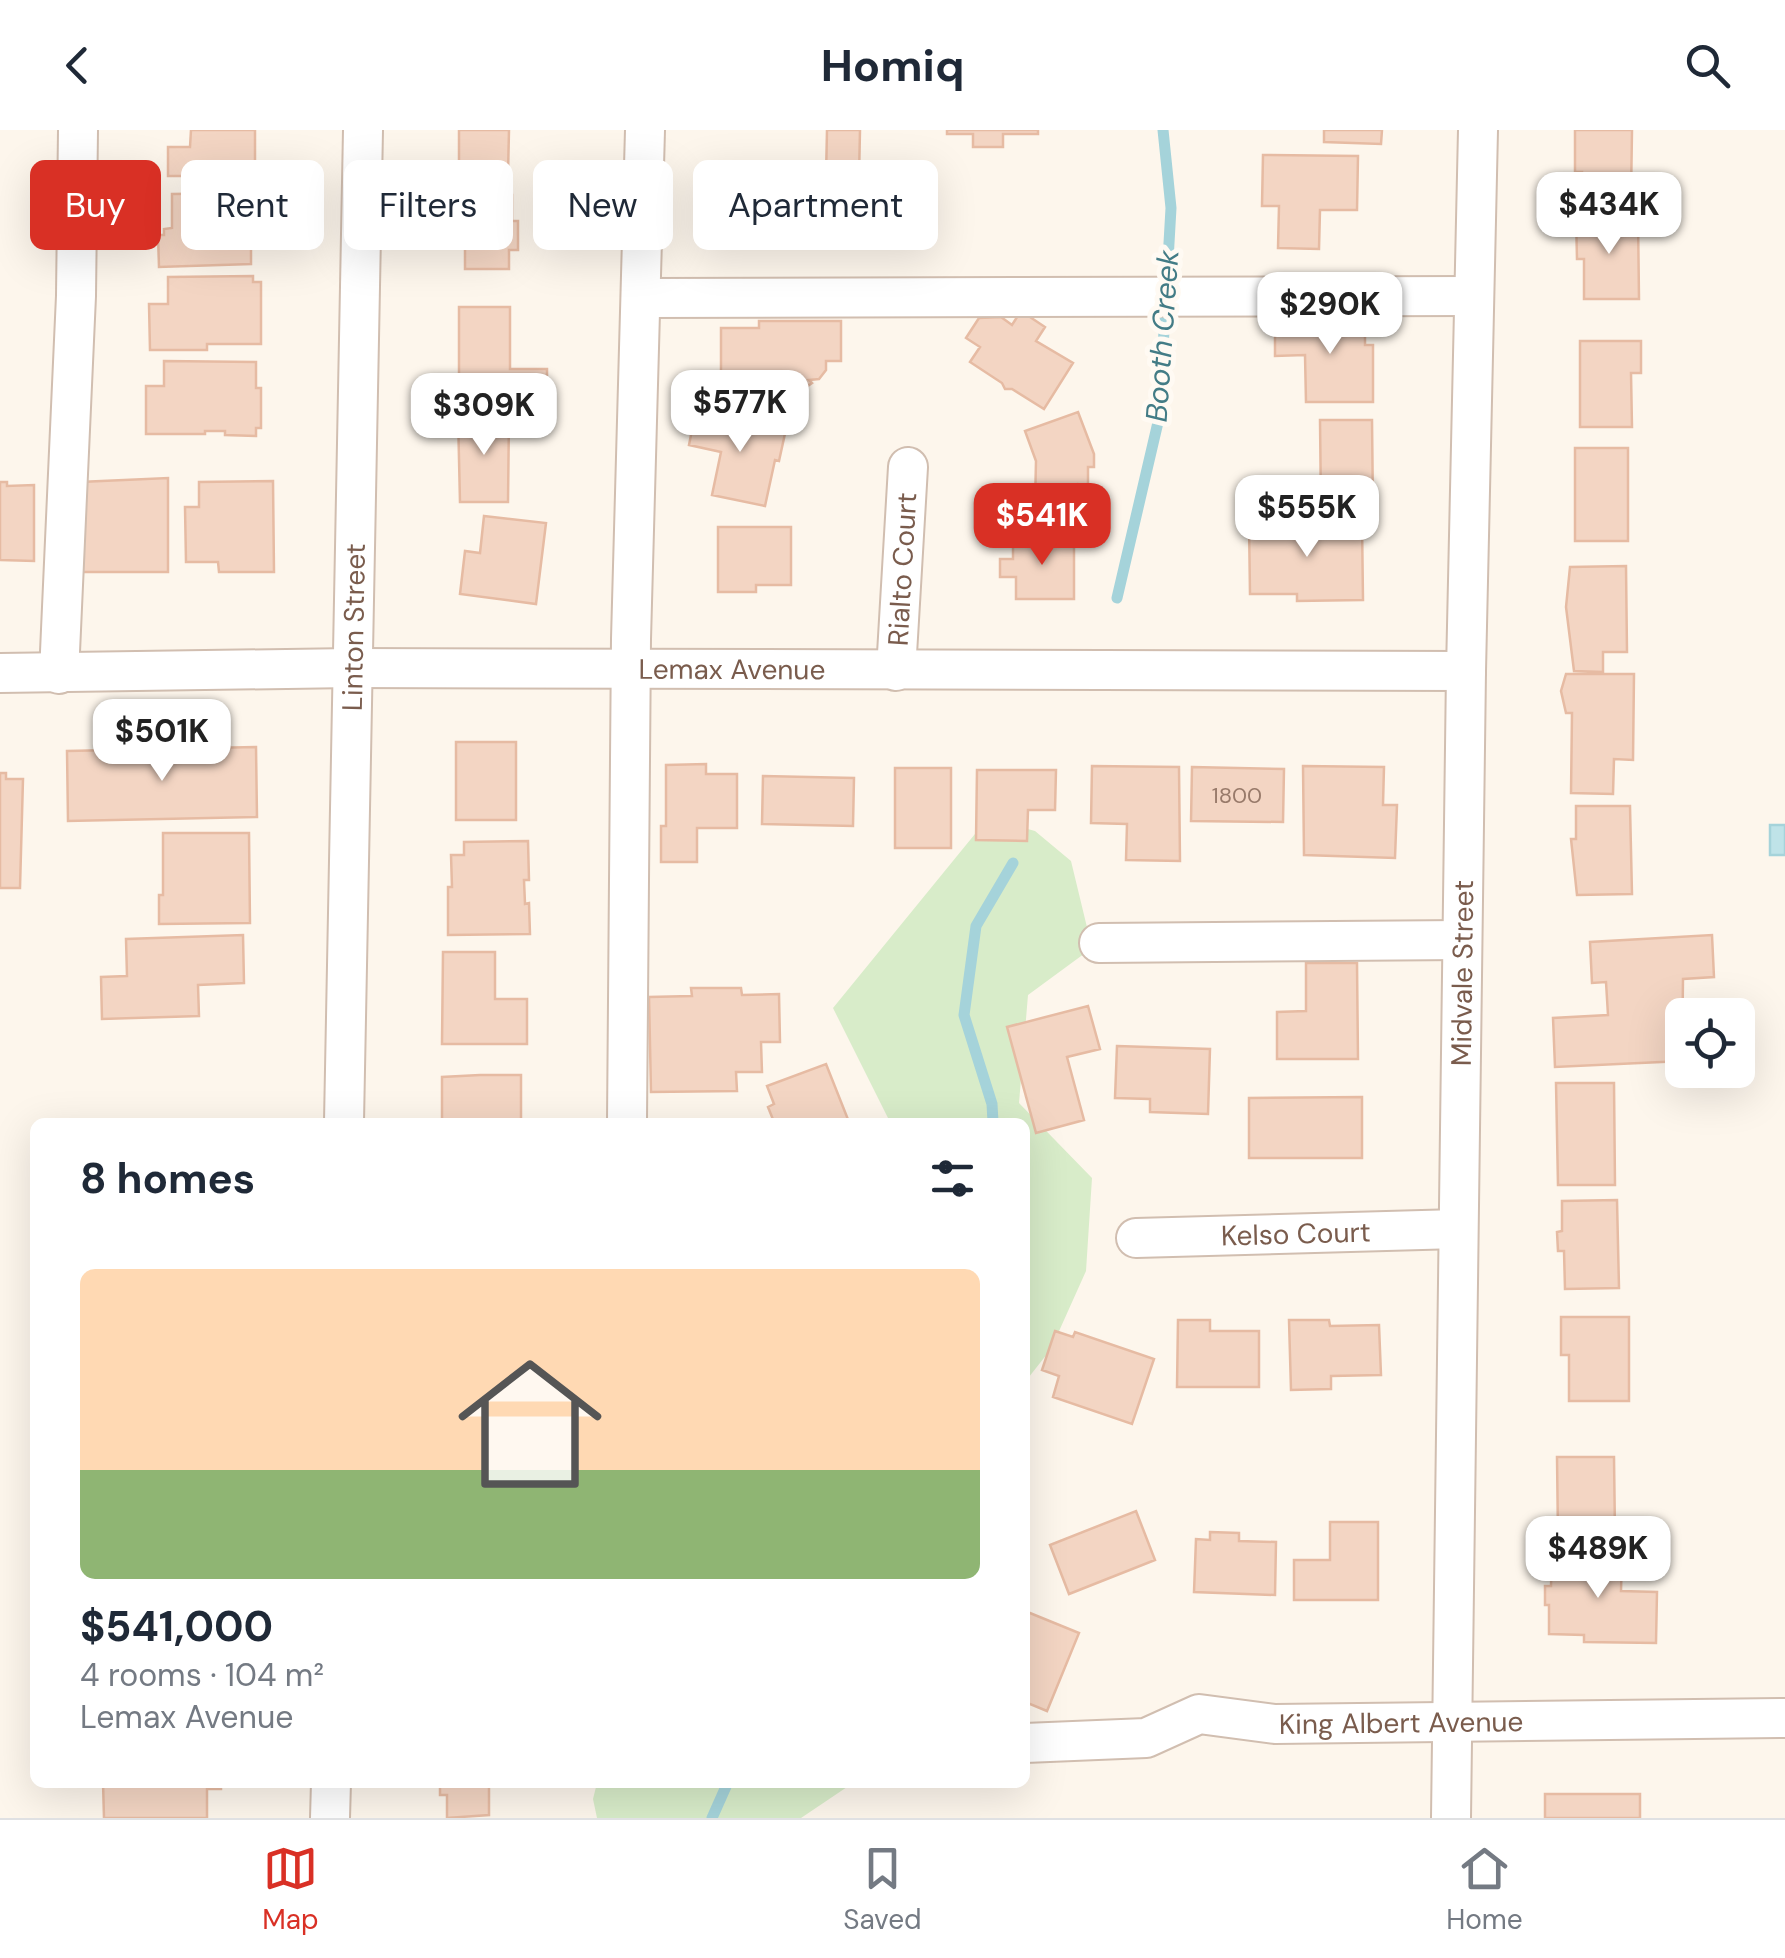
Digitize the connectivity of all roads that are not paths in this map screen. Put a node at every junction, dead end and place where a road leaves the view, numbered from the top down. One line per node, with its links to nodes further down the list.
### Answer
1 (78, 130): 13 (street)
2 (363, 130): 8 (street, Linton Street)
3 (645, 130): 6 (street)
4 (1478, 130): 5 (street, Midvale Street)
5 (1474, 296): 6 (street); 11 (street, Midvale Street)
6 (643, 298): 9 (street)
7 (908, 467): 10 (street, Rialto Court)
8 (352, 668): 9 (street, Lemax Avenue); 13 (street, Lemax Avenue); 16 (street, Linton Street)
9 (632, 670): 10 (street, Lemax Avenue); 17 (street)
10 (896, 671): 11 (street, Lemax Avenue)
11 (1466, 671): 14 (street, Midvale Street)
12 (0, 673): 13 (street, Lemax Avenue)
13 (59, 674)
14 (1462, 940): 15 (street); 18 (street, Midvale Street)
15 (1099, 943)
16 (344, 1118)
17 (628, 1118)
18 (1458, 1228): 19 (street, Kelso Court); 21 (street, Midvale Street)
19 (1136, 1238)
20 (1785, 1718): 21 (street, King Albert Avenue)
21 (1453, 1722): 22 (street, King Albert Avenue); 25 (street, Midvale Street)
22 (1030, 1743)
23 (331, 1788): 24 (street)
24 (330, 1818)
25 (1450, 1818)

